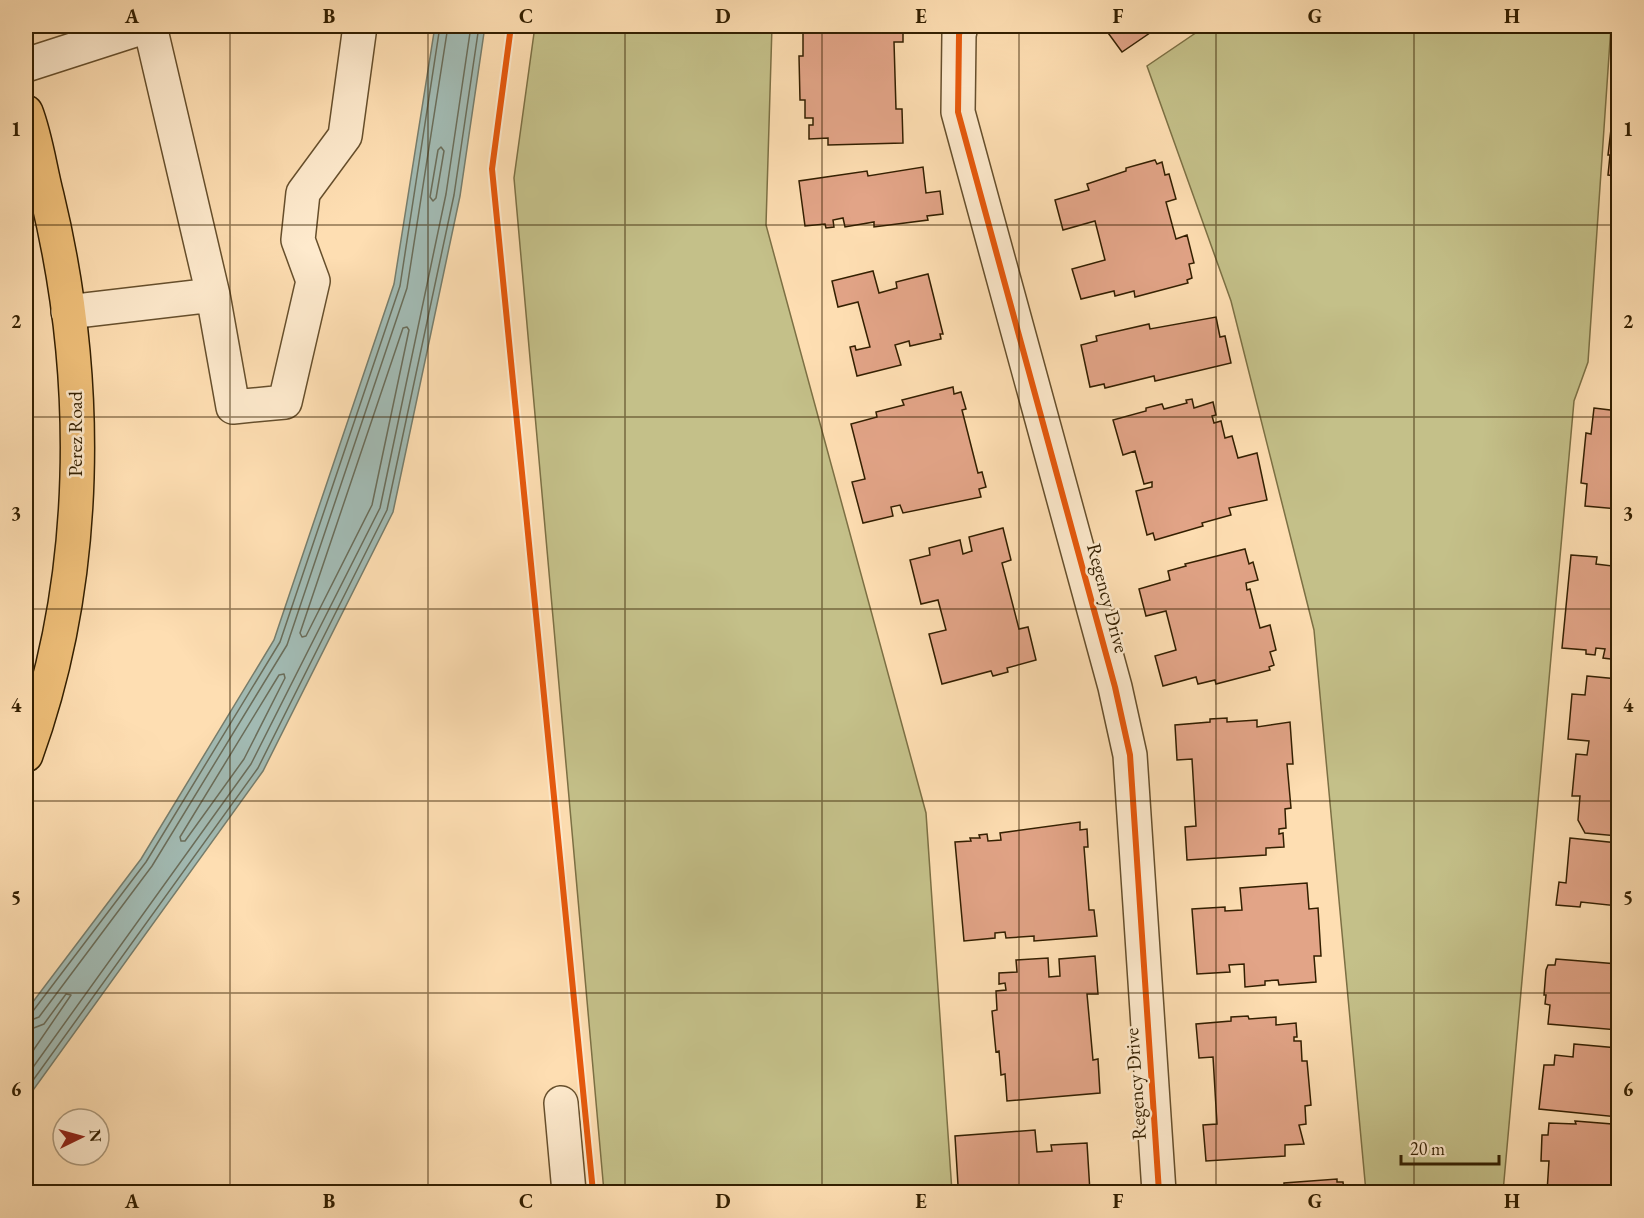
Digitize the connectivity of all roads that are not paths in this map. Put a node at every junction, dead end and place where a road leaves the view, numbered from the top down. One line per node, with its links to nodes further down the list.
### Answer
1 (148, 26): 4 (street); 6 (street)
2 (360, 26): 6 (street)
3 (961, 26): 11 (street, Regency Drive)
4 (26, 65)
5 (26, 112): 7 (main road, Perez Road)
6 (213, 295): 7 (street)
7 (68, 312): 8 (main road, Perez Road)
8 (26, 756)
9 (561, 1103): 10 (street)
10 (569, 1192)
11 (1159, 1192)

